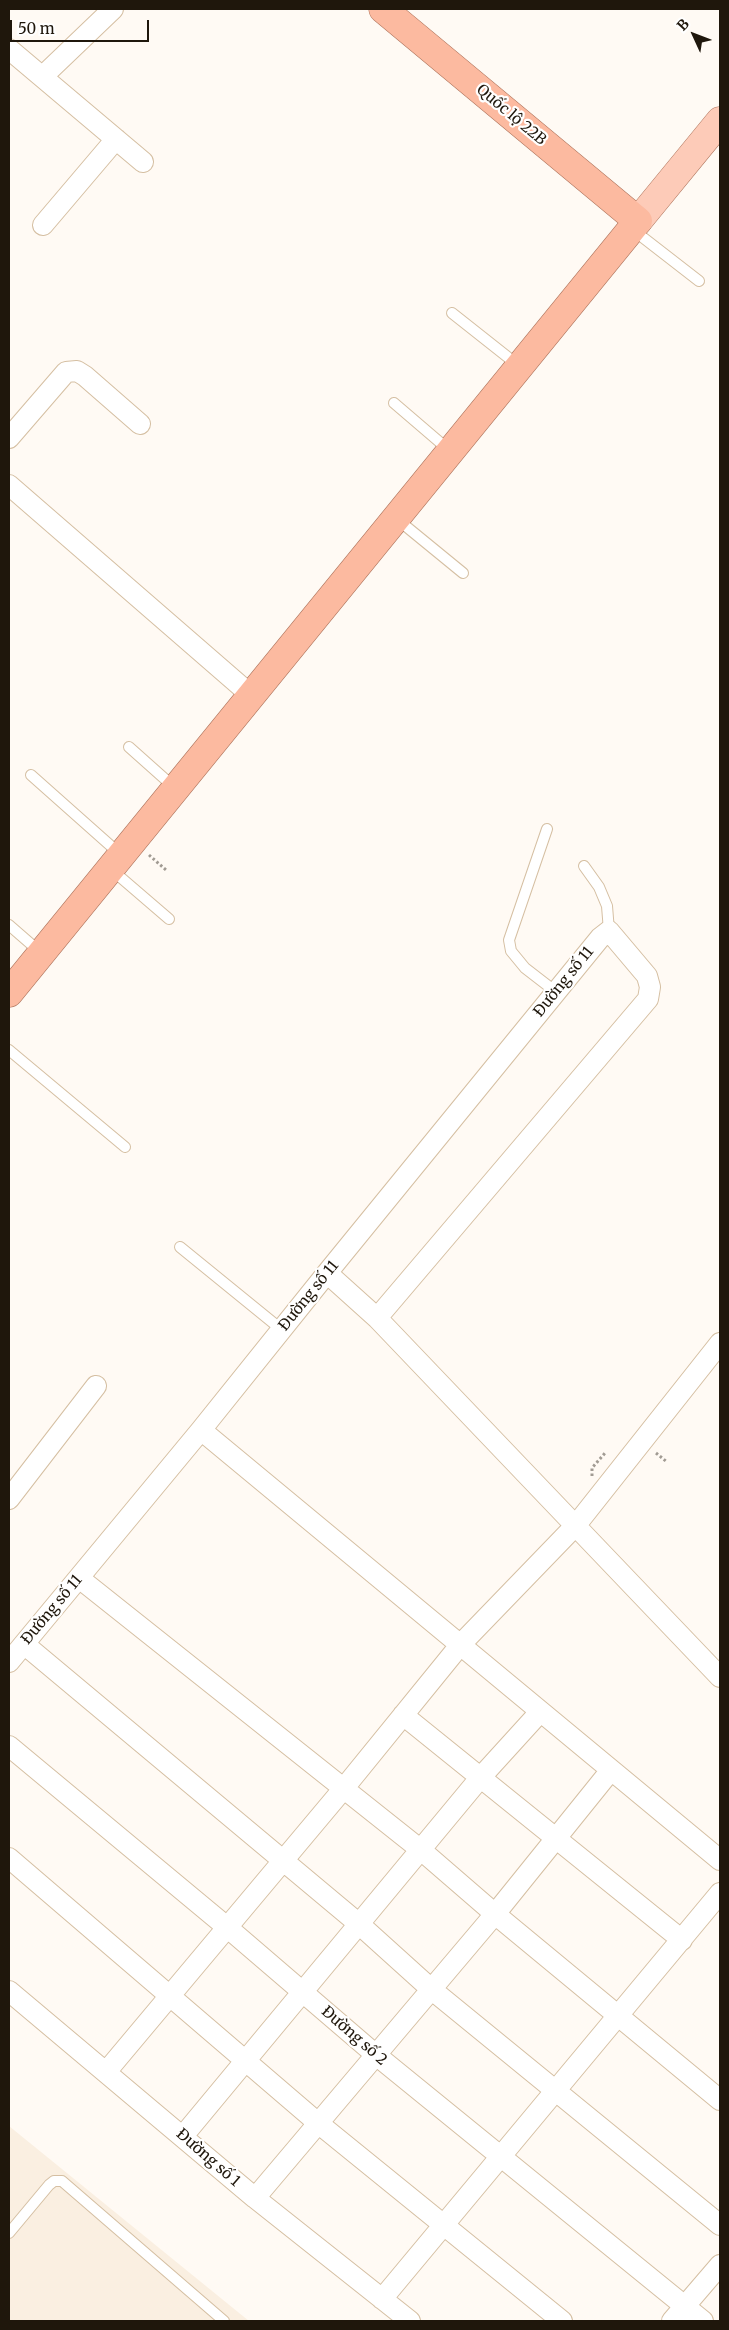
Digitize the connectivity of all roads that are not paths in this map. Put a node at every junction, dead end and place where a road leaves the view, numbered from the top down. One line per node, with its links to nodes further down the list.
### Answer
1 (113, 9): 4 (street)
2 (383, 9): 8 (highway, Quốc lộ 22B)
3 (9, 49): 4 (street)
4 (44, 76): 6 (street)
5 (719, 127): 8 (main road)
6 (116, 139): 7 (street); 9 (street)
7 (143, 162)
8 (635, 224): 10 (lane); 12 (highway)
9 (43, 225)
10 (699, 281)
11 (452, 313): 12 (lane)
12 (520, 366): 16 (highway)
13 (394, 403): 16 (lane)
14 (140, 424): 15 (street)
15 (9, 438)
16 (450, 452): 18 (highway)
17 (9, 485): 20 (street)
18 (396, 518): 19 (lane); 20 (highway)
19 (463, 573)
20 (252, 696): 23 (highway)
21 (129, 747): 23 (lane)
22 (31, 775): 25 (lane)
23 (176, 789): 25 (highway)
24 (547, 829): 31 (lane)
25 (116, 862): 27 (lane); 30 (highway)
26 (584, 866): 29 (lane)
27 (169, 919)
28 (9, 925): 30 (lane)
29 (609, 931): 31 (street, Đường số 11); 37 (street)
30 (42, 953): 32 (highway)
31 (556, 992): 36 (street, Đường số 11)
32 (9, 993)
33 (9, 1050): 34 (lane)
34 (125, 1148)
35 (180, 1246): 38 (lane)
36 (327, 1273): 37 (street); 38 (street, Đường số 11)
37 (377, 1318): 43 (street)
38 (282, 1330): 41 (street, Đường số 11)
39 (720, 1343): 43 (street)
40 (96, 1386): 42 (street)
41 (201, 1430): 44 (street, Đường số 11); 46 (street)
42 (9, 1499)
43 (576, 1525): 46 (street); 48 (street)
44 (79, 1578): 45 (street, Đường số 11); 54 (street)
45 (24, 1644): 47 (street, Đường số 11); 59 (street)
46 (461, 1644): 49 (street); 50 (street)
47 (9, 1662)
48 (720, 1677)
49 (540, 1712): 52 (street); 53 (street)
50 (402, 1715): 53 (street); 54 (street)
51 (9, 1746): 63 (street, Đường số 2)
52 (611, 1770): 55 (street); 58 (street)
53 (480, 1778): 55 (street); 56 (street)
54 (344, 1788): 56 (street); 59 (street)
55 (555, 1840): 61 (street); 64 (street)
56 (421, 1850): 61 (street); 62 (street)
57 (9, 1858): 68 (street)
58 (720, 1860)
59 (283, 1861): 62 (street); 63 (street)
60 (720, 1893): 64 (street)
61 (495, 1914): 65 (street); 69 (street)
62 (359, 1924): 65 (street); 67 (street)
63 (228, 1928): 67 (street, Đường số 2); 68 (street)
64 (682, 1940): 69 (street)
65 (431, 1989): 70 (street); 73 (street)
66 (9, 1991): 72 (street, Đường số 1)
67 (303, 1991): 70 (street, Đường số 2); 71 (street)
68 (171, 1996): 71 (street); 72 (street)
69 (620, 2015): 73 (street); 74 (street)
70 (376, 2055): 75 (street); 77 (street, Đường số 2)
71 (246, 2060): 75 (street); 76 (street)
72 (106, 2072): 76 (street, Đường số 1)
73 (557, 2090): 77 (street); 79 (street)
74 (720, 2100)
75 (318, 2123): 78 (street); 80 (street)
76 (183, 2136): 78 (street, Đường số 1)
77 (501, 2157): 80 (street); 84 (street, Đường số 2)
78 (255, 2198): 83 (street, Đường số 1)
79 (720, 2225)
80 (443, 2226): 83 (street); 87 (street)
81 (9, 2233): 85 (lane)
82 (720, 2265): 84 (street)
83 (382, 2299): 86 (street, Đường số 1)
84 (678, 2314): 88 (street, Đường số 2)
85 (224, 2321)
86 (410, 2321)
87 (562, 2321)
88 (703, 2321)

